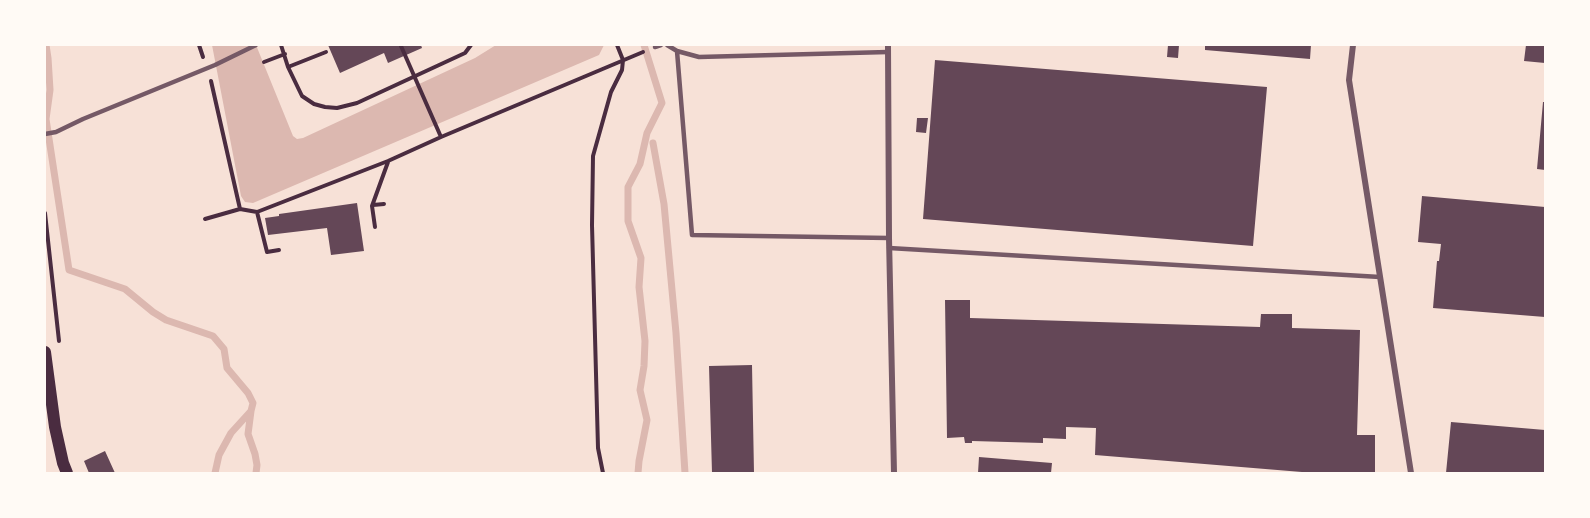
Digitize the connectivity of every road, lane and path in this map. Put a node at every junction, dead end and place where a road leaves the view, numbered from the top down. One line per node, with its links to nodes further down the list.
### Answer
1 (256, 45): 18 (lane)
2 (281, 45): 13 (path)
3 (471, 45): 19 (path)
4 (617, 45): 15 (path)
5 (661, 45): 9 (lane)
6 (667, 45): 11 (lane)
7 (1353, 45): 32 (street)
8 (401, 46): 19 (path)
9 (655, 47)
10 (888, 48): 11 (lane); 29 (street)
11 (677, 51): 29 (lane)
12 (326, 52): 17 (path)
13 (285, 54): 16 (path); 17 (path)
14 (628, 57): 15 (path)
15 (623, 60): 21 (path); 36 (path)
16 (264, 62)
17 (288, 67): 19 (path)
18 (207, 68): 20 (lane); 25 (path)
19 (414, 76): 21 (path)
20 (45, 134)
21 (441, 137): 22 (path)
22 (388, 161): 24 (path); 26 (path)
23 (384, 204): 24 (path)
24 (372, 206): 28 (path)
25 (240, 209): 26 (path); 27 (path)
26 (257, 212): 31 (path)
27 (205, 219)
28 (375, 228)
29 (889, 238): 30 (street)
30 (889, 248): 32 (lane); 37 (street)
31 (279, 250)
32 (1380, 276): 38 (street)
33 (45, 352): 34 (main road)
34 (46, 373): 35 (main road)
35 (67, 473)
36 (603, 473)
37 (894, 473)
38 (1411, 473)

